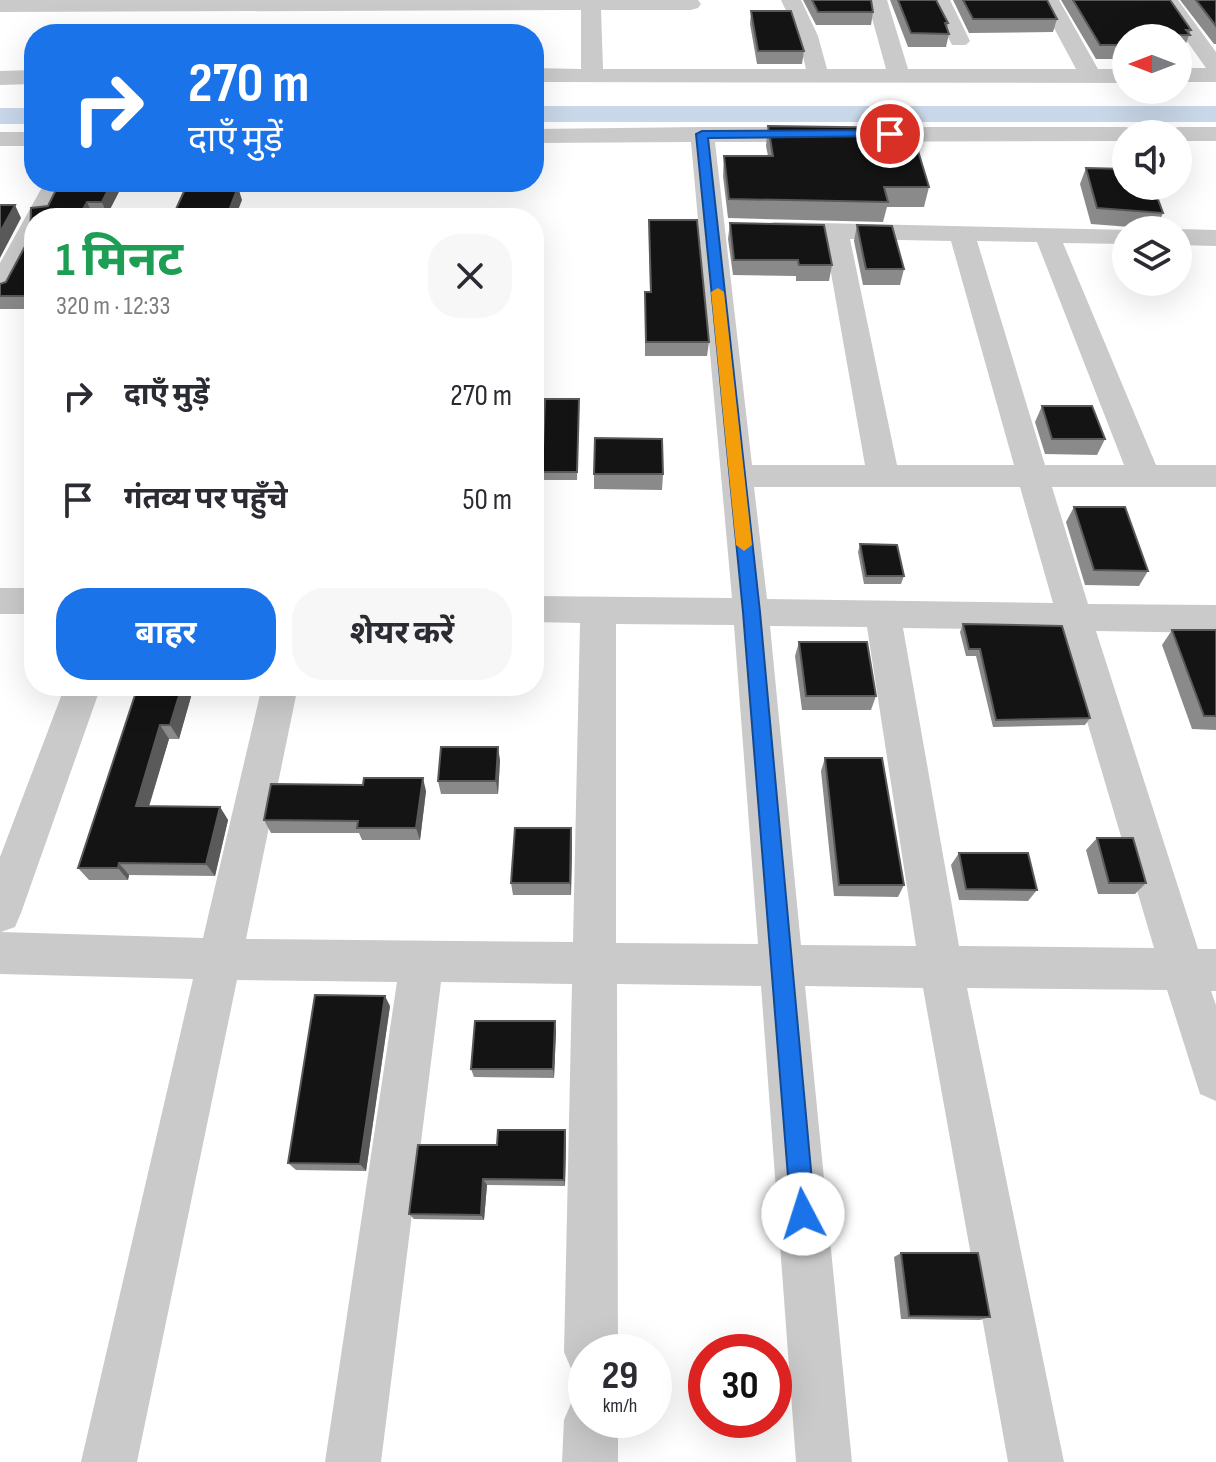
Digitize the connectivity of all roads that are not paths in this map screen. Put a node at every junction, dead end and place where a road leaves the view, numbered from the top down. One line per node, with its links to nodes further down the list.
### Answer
1 (791, 0): 18 (street)
2 (877, 0): 21 (street)
3 (940, 0): 14 (street)
4 (1049, 0): 22 (street)
5 (1168, 0): 15 (street)
6 (239, 3): 9 (street); 11 (street); 12 (street)
7 (591, 4): 8 (street); 11 (street); 17 (street)
8 (691, 4)
9 (131, 5): 10 (street); 13 (street)
10 (0, 6)
11 (313, 8)
12 (211, 22)
13 (119, 24)
14 (959, 41)
15 (1216, 67)
16 (544, 75): 17 (street)
17 (592, 75): 18 (street)
18 (818, 75): 21 (street)
19 (1192, 75): 20 (street)
20 (1216, 75)
21 (899, 76): 22 (street)
22 (1091, 76): 23 (street)
23 (1112, 76)
24 (24, 77): 25 (street)
25 (0, 78)
26 (702, 134): 27 (street); 30 (street); 33 (street)
27 (1112, 134)
28 (1192, 134): 29 (street)
29 (1216, 134)
30 (544, 136)
31 (0, 139): 32 (street)
32 (24, 139)
33 (711, 228): 34 (street); 45 (street)
34 (836, 231): 35 (street); 43 (street)
35 (962, 233): 36 (street); 42 (street)
36 (1047, 235): 37 (street); 44 (street)
37 (1112, 236)
38 (1192, 237): 39 (street)
39 (1216, 238)
40 (24, 244): 41 (street)
41 (0, 288)
42 (1032, 474): 43 (street); 44 (street); 53 (street)
43 (883, 475): 45 (street)
44 (1144, 475): 46 (street)
45 (737, 476): 51 (street)
46 (1216, 476)
47 (0, 601): 48 (street)
48 (24, 601)
49 (544, 609): 50 (street)
50 (598, 610): 51 (street); 61 (street)
51 (751, 612): 52 (street); 62 (street)
52 (883, 614): 53 (street); 63 (street)
53 (1074, 617): 54 (street); 64 (street)
54 (1214, 625)
55 (79, 696): 57 (street)
56 (278, 696): 59 (street)
57 (0, 913)
58 (0, 953): 59 (street)
59 (220, 959): 60 (street); 68 (street)
60 (422, 961): 61 (street); 69 (street)
61 (595, 964): 62 (street); 66 (street)
62 (782, 967): 63 (street); 71 (street)
63 (941, 968): 64 (street); 72 (street)
64 (1199, 970): 65 (street)
65 (1216, 1078)
66 (591, 1334)
67 (591, 1438): 70 (street)
68 (109, 1462)
69 (353, 1462)
70 (590, 1462)
71 (824, 1462)
72 (1036, 1462)

